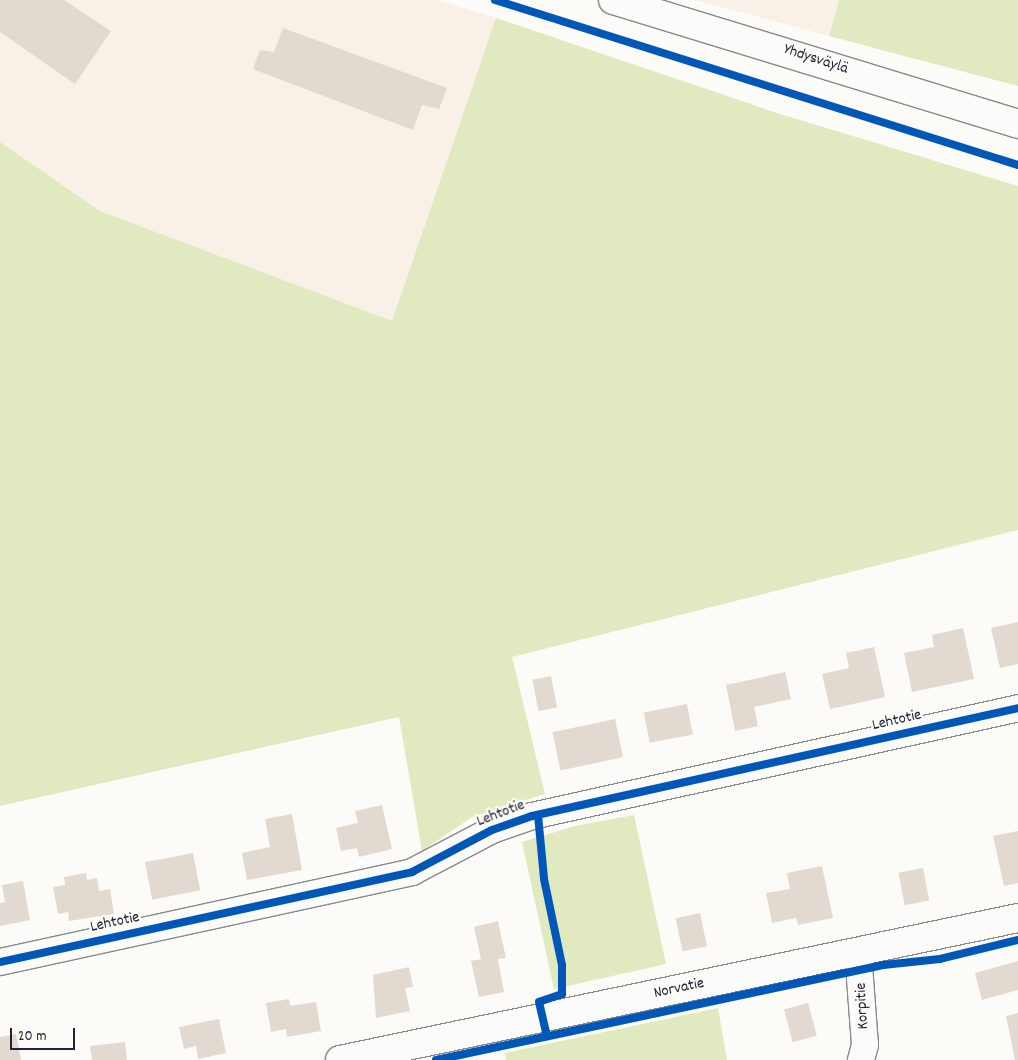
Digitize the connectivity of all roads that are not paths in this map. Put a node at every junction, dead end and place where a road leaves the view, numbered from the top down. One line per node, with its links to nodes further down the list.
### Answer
1 (613, 0): 2 (main road, Yhdysväylä)
2 (1018, 124)
3 (1018, 708): 6 (street, Lehtotie)
4 (1018, 918): 5 (main road, Norvatie)
5 (858, 952): 7 (main road, Norvatie); 8 (street, Korpitie)
6 (0, 962)
7 (340, 1060)
8 (861, 1060)

